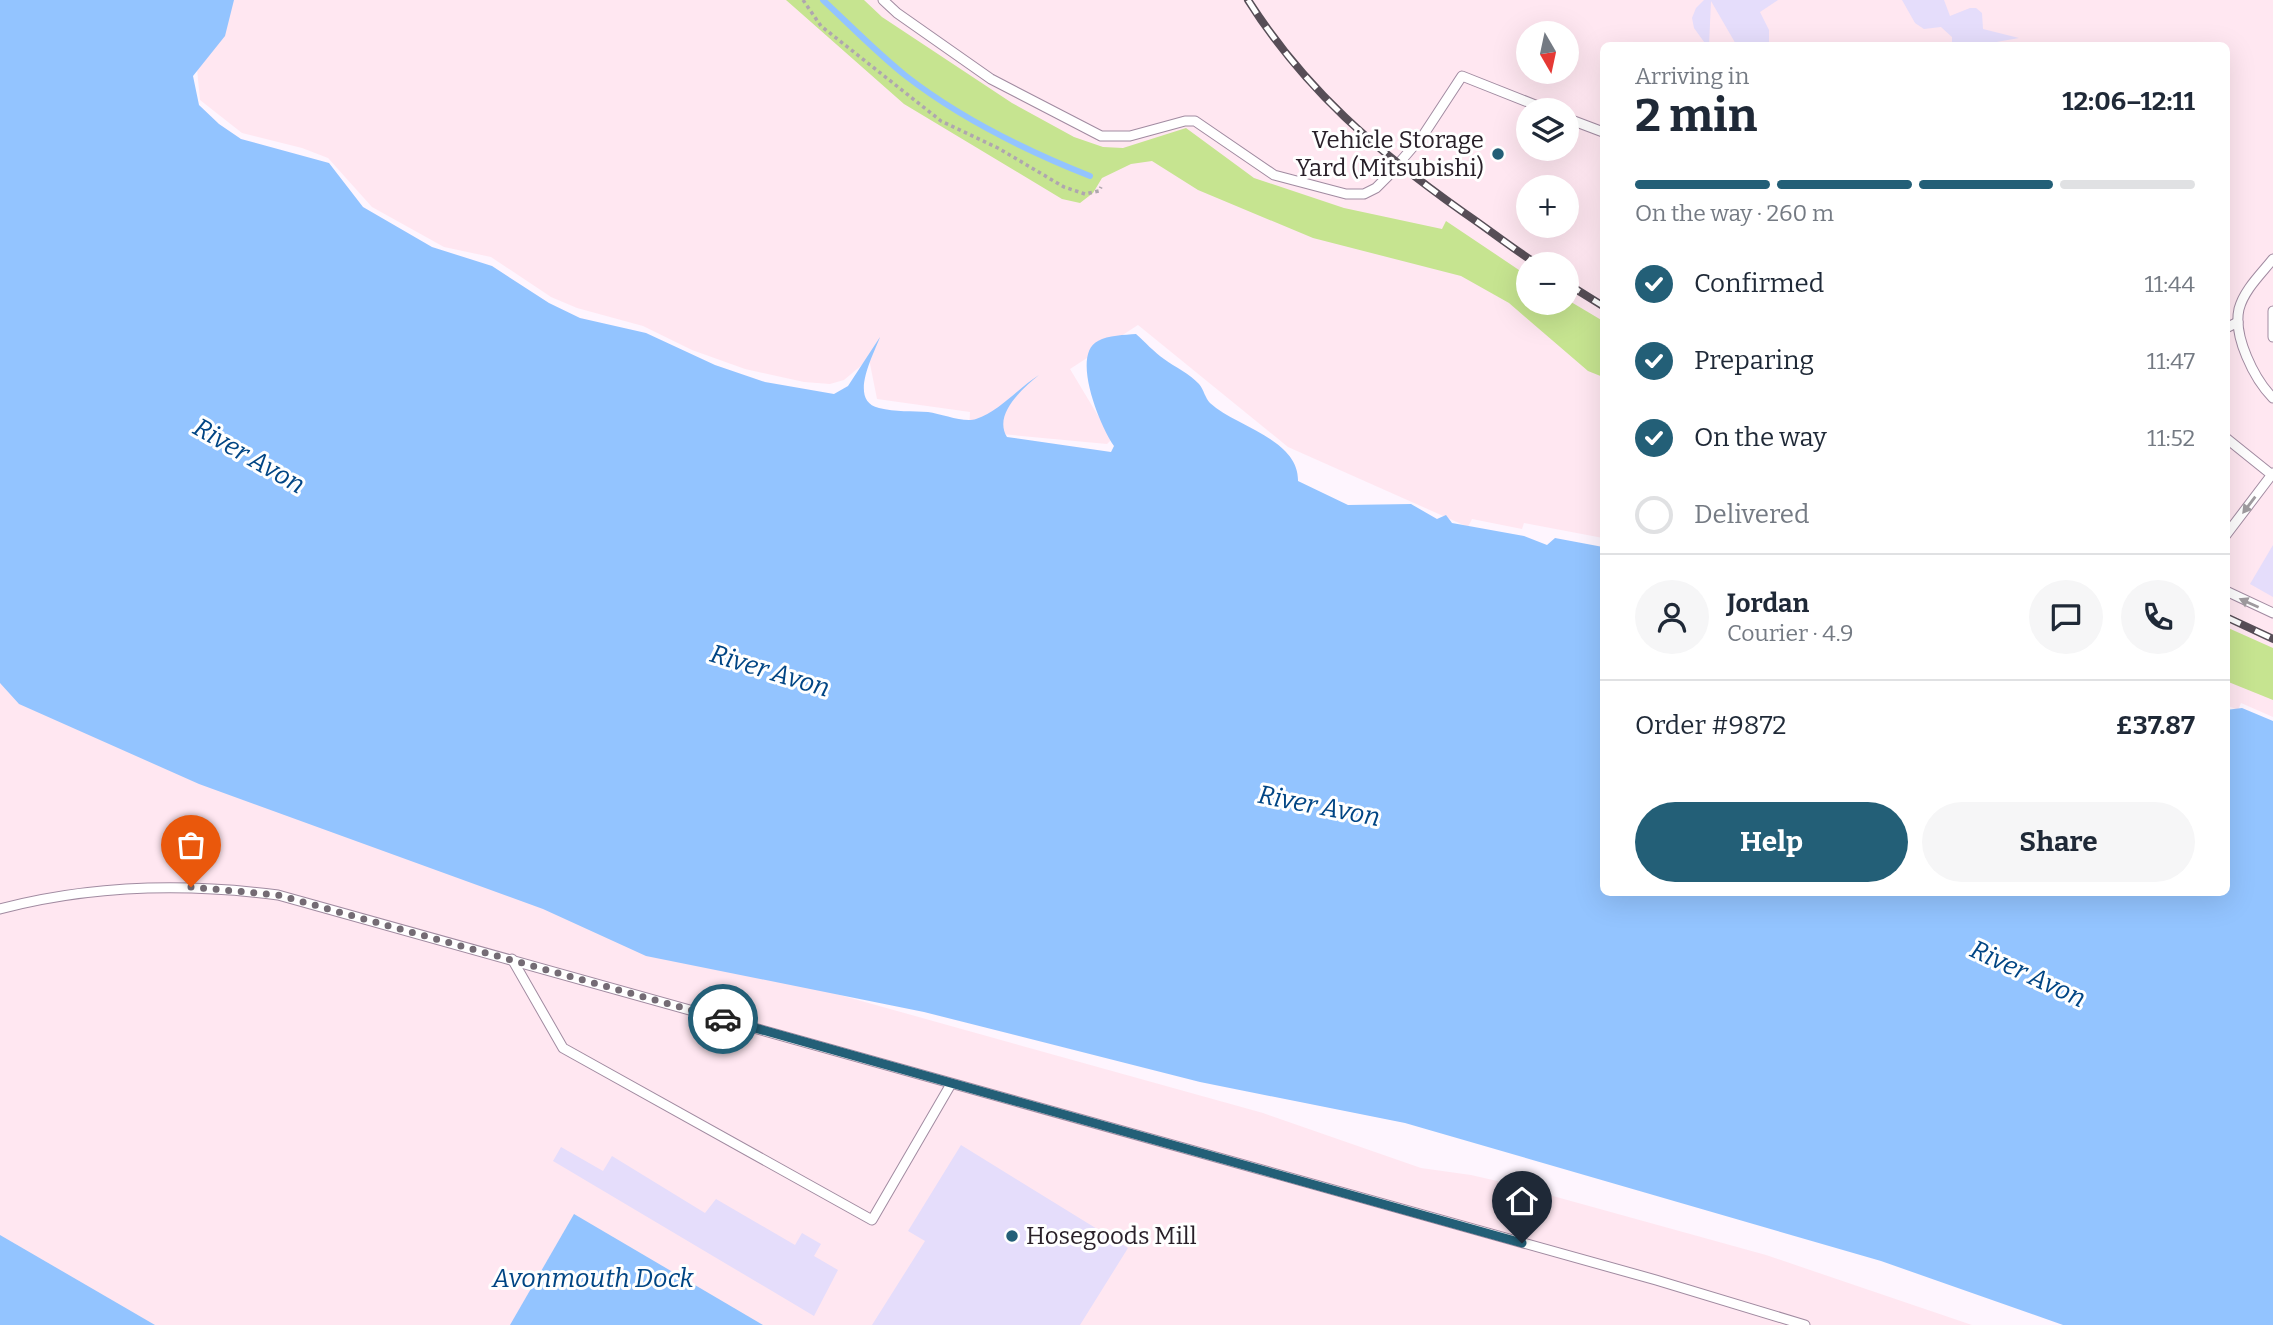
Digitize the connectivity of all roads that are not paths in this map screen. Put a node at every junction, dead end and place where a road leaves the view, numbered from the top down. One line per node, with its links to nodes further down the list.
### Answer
1 (883, 0): 2 (lane)
2 (1518, 98)
3 (1579, 123): 4 (lane)
4 (1600, 131)
5 (2273, 260): 7 (lane)
6 (2273, 311): 9 (lane)
7 (2238, 322): 8 (lane); 10 (lane)
8 (2230, 326)
9 (2273, 337)
10 (2273, 398)
11 (2230, 441): 12 (lane)
12 (2272, 474): 13 (lane)
13 (2269, 487): 14 (lane, one-way to 14)
14 (2230, 531)
15 (2230, 593): 16 (lane, one-way to 15)
16 (2273, 613)
17 (0, 909): 18 (lane)
18 (512, 959): 19 (lane); 19 (lane)
19 (951, 1084): 20 (lane)
20 (1805, 1325)

